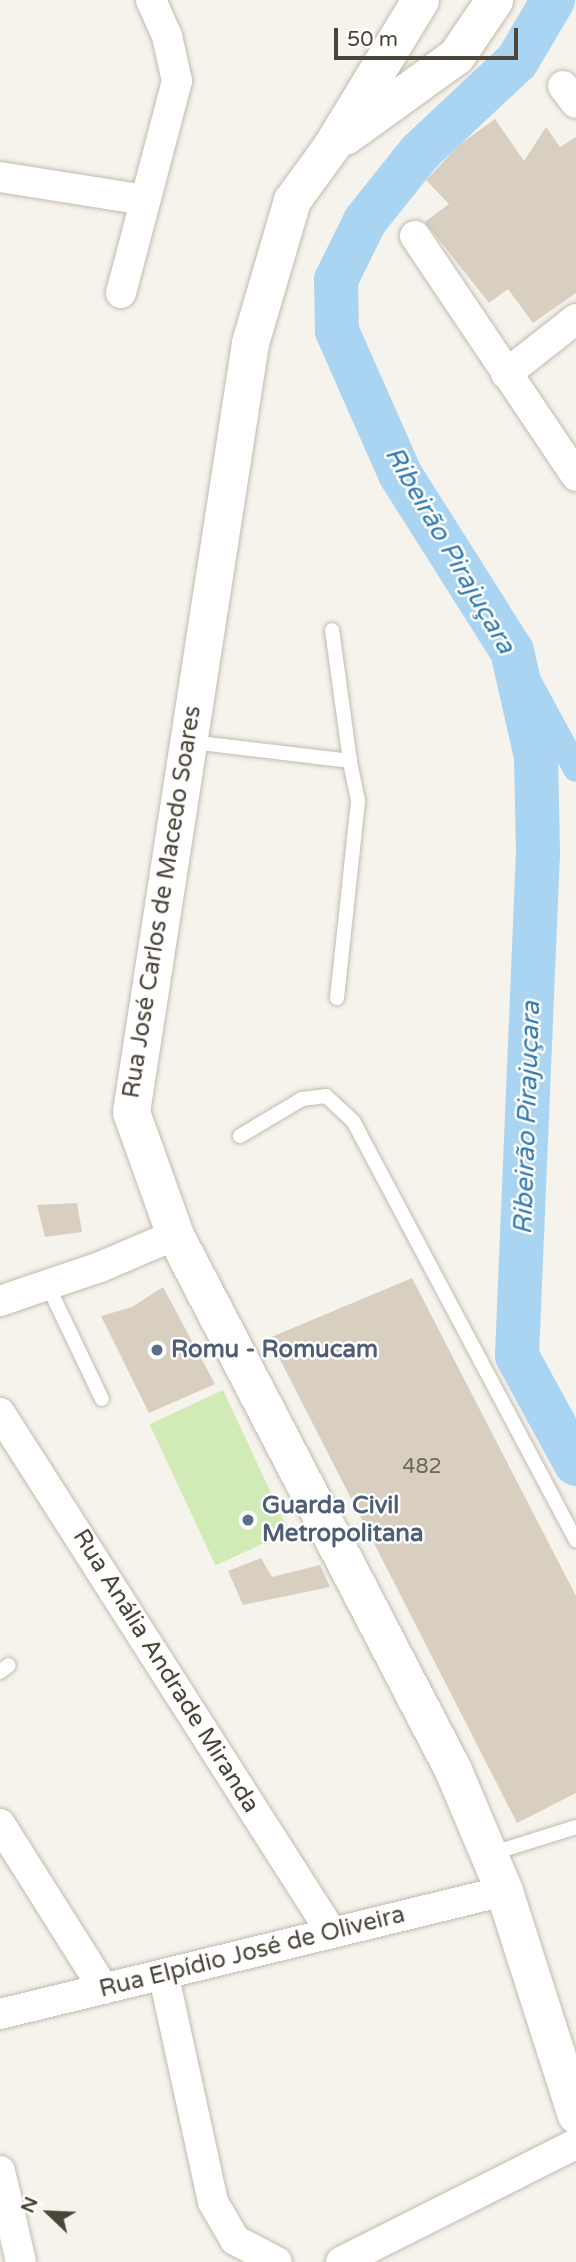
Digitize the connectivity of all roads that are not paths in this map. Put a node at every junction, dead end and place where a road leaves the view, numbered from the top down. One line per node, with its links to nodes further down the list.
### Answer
1 (151, 0): 8 (street)
2 (420, 0): 4 (street, Rua José Carlos de Macedo Soares)
3 (494, 0): 5 (street, Rua José Carlos de Macedo Soares)
4 (399, 38): 5 (street); 6 (street, Rua José Carlos de Macedo Soares)
5 (435, 73): 6 (street, Rua José Carlos de Macedo Soares)
6 (332, 145): 15 (street, Rua José Carlos de Macedo Soares)
7 (0, 177): 8 (street)
8 (145, 200): 10 (street)
9 (415, 236): 12 (street)
10 (121, 293)
11 (576, 319): 12 (street)
12 (506, 374): 13 (street)
13 (576, 476)
14 (332, 630): 16 (lane)
15 (186, 741): 16 (lane); 19 (street, Rua José Carlos de Macedo Soares)
16 (350, 761): 17 (lane)
17 (337, 998)
18 (240, 1136): 24 (lane)
19 (175, 1235): 20 (street); 27 (street, Rua José Carlos de Macedo Soares)
20 (48, 1286): 21 (street); 22 (lane)
21 (0, 1301)
22 (102, 1399)
23 (0, 1413): 29 (street, Rua Anália Andrade Miranda)
24 (576, 1540)
25 (0, 1824): 31 (street)
26 (576, 1827): 27 (lane)
27 (488, 1854): 28 (street, Rua José Carlos de Macedo Soares)
28 (503, 1891): 29 (street, Rua Elpídio José de Oliveira); 33 (street, Rua José Carlos de Macedo Soares)
29 (330, 1930): 30 (street, Rua Elpídio José de Oliveira)
30 (164, 1977): 31 (street, Rua Elpídio José de Oliveira); 38 (street)
31 (104, 1989): 32 (street, Rua Elpídio José de Oliveira)
32 (0, 2014)
33 (568, 2064): 34 (street, Rua José Carlos de Macedo Soares)
34 (576, 2115)
35 (576, 2144): 39 (street)
36 (0, 2171): 37 (street)
37 (22, 2262)
38 (277, 2262)
39 (341, 2262)

